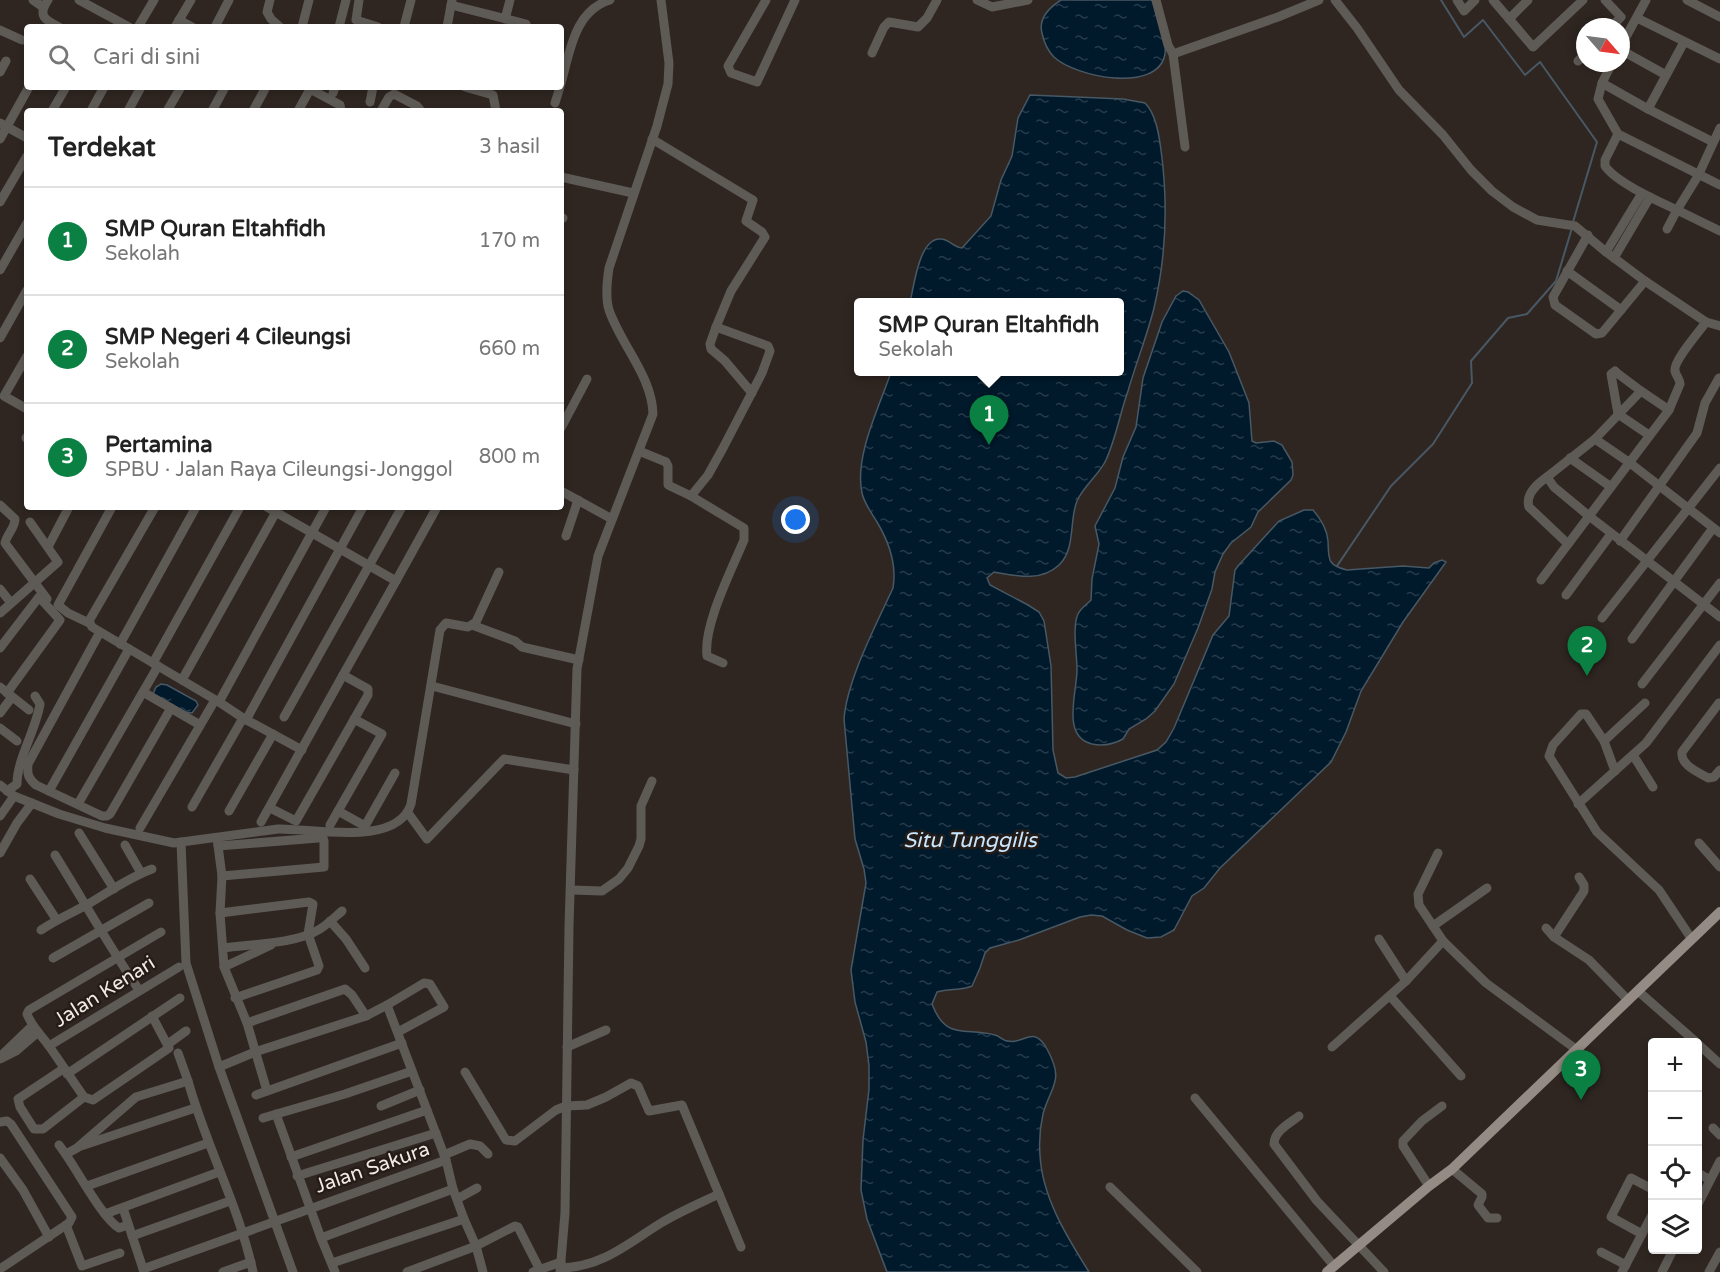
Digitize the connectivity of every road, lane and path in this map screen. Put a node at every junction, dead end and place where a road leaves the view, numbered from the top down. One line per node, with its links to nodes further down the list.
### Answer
1 (33, 0): 31 (street)
2 (79, 0): 38 (street)
3 (191, 0): 40 (street)
4 (229, 0): 41 (street)
5 (270, 0): 42 (street)
6 (309, 0): 43 (street)
7 (346, 0): 44 (street)
8 (359, 0): 45 (street)
9 (510, 0): 35 (street)
10 (610, 0): 59 (street)
11 (661, 0): 94 (street)
12 (766, 0): 13 (street)
13 (795, 0)
14 (938, 0): 53 (street)
15 (977, 0): 16 (street)
16 (1028, 0)
17 (1156, 0): 55 (street)
18 (1319, 0): 55 (street)
19 (1335, 0): 108 (street)
20 (1457, 0): 21 (street)
21 (1475, 0)
22 (1493, 0): 36 (street)
23 (1528, 0): 36 (street)
24 (1583, 0): 36 (street)
25 (1605, 0): 33 (street)
26 (1646, 0): 34 (street)
27 (1687, 0): 32 (street)
28 (150, 1): 39 (street)
29 (408, 1): 46 (street)
30 (452, 3): 35 (street); 47 (street)
31 (46, 4): 37 (street)
32 (1720, 17)
33 (1618, 18)
34 (1637, 18): 50 (street); 52 (street)
35 (505, 19): 48 (street)
36 (1509, 19)
37 (53, 24)
38 (123, 24)
39 (139, 24)
40 (177, 24)
41 (217, 24)
42 (277, 24)
43 (303, 24)
44 (340, 24)
45 (369, 24)
46 (404, 24)
47 (448, 24)
48 (526, 24)
49 (0, 30): 51 (street)
50 (1630, 31)
51 (22, 40)
52 (1684, 42): 56 (street); 61 (street)
53 (872, 53)
54 (1630, 53): 61 (street)
55 (1173, 54): 96 (street)
56 (1719, 56)
57 (6, 61): 58 (street)
58 (0, 72)
59 (564, 72)
60 (1608, 72): 62 (street)
61 (1666, 75): 88 (street)
62 (1602, 83): 88 (street); 91 (street)
63 (27, 90): 89 (street)
64 (64, 90): 77 (street)
65 (102, 90): 78 (street)
66 (139, 90): 79 (street)
67 (179, 90): 80 (street)
68 (223, 90): 81 (street)
69 (264, 90): 82 (street)
70 (312, 90): 83 (street)
71 (312, 90): 84 (street)
72 (372, 90): 75 (street)
73 (559, 90): 76 (street)
74 (495, 91): 87 (street)
75 (370, 102)
76 (555, 103)
77 (54, 108)
78 (93, 108)
79 (130, 108)
80 (170, 108)
81 (214, 108)
82 (256, 108)
83 (300, 108)
84 (340, 108)
85 (383, 108): 86 (street)
86 (419, 108)
87 (496, 108)
88 (1648, 109): 95 (street)
89 (4, 125): 92 (street); 93 (street)
90 (1720, 128): 95 (street)
91 (1618, 134): 98 (street); 102 (street)
92 (24, 136)
93 (0, 139)
94 (652, 139): 101 (street); 117 (street)
95 (1713, 142): 98 (street)
96 (1185, 147)
97 (24, 161): 103 (street)
98 (1698, 176): 100 (street); 104 (street)
99 (564, 178): 101 (street)
100 (1720, 185)
101 (633, 193): 132 (street)
102 (1646, 195): 104 (street); 109 (street)
103 (0, 202)
104 (1677, 210): 106 (street); 107 (street)
105 (24, 228): 110 (street)
106 (1667, 229)
107 (1720, 231)
108 (1588, 235): 109 (street); 111 (street)
109 (1610, 255): 112 (street)
110 (0, 270)
111 (1567, 271): 114 (street); 114 (street)
112 (1645, 280): 114 (street); 115 (street)
113 (24, 295): 118 (street)
114 (1621, 310)
115 (1706, 322): 116 (street); 126 (street)
116 (1720, 326)
117 (716, 327): 123 (street); 123 (street)
118 (0, 338)
119 (24, 370): 124 (street)
120 (1719, 378): 139 (street)
121 (587, 379): 129 (street)
122 (1641, 391): 126 (street); 128 (street); 128 (street)
123 (752, 393): 142 (street)
124 (2, 394): 125 (street); 127 (street)
125 (24, 407)
126 (1669, 410): 130 (street)
127 (24, 414)
128 (1618, 414): 130 (street); 131 (street)
129 (564, 422)
130 (1649, 435): 134 (street)
131 (1595, 439): 133 (street); 134 (street)
132 (639, 451): 142 (street); 157 (street)
133 (1570, 458): 136 (street); 140 (street)
134 (1630, 463): 139 (street); 140 (street)
135 (1720, 468): 137 (street)
136 (1547, 477): 156 (street); 164 (street)
137 (1712, 478): 138 (street); 145 (street)
138 (1720, 484)
139 (1659, 485): 145 (street); 163 (street)
140 (1611, 487): 156 (street)
141 (564, 493): 143 (street)
142 (691, 496): 192 (street)
143 (578, 500): 157 (street); 162 (street)
144 (0, 506): 173 (street)
145 (1688, 508): 159 (street); 167 (street)
146 (64, 510): 165 (street)
147 (110, 510): 183 (street)
148 (153, 510): 183 (street)
149 (194, 510): 187 (street)
150 (238, 510): 193 (street)
151 (272, 510): 160 (street); 195 (street)
152 (324, 510): 160 (street)
153 (361, 510): 166 (street)
154 (400, 510): 168 (street)
155 (435, 510): 171 (street)
156 (1589, 516): 161 (street); 164 (street)
157 (612, 519): 191 (street)
158 (30, 522): 165 (street)
159 (1717, 530): 172 (street)
160 (312, 532): 166 (street); 201 (street)
161 (1611, 534): 163 (street); 176 (street)
162 (566, 536)
163 (1620, 541): 167 (street)
164 (1568, 544): 170 (street)
165 (48, 547): 173 (street)
166 (341, 548): 168 (street); 208 (street)
167 (1647, 561): 172 (street); 182 (street)
168 (369, 564): 171 (street); 207 (street)
169 (499, 572): 184 (street)
170 (1541, 580)
171 (396, 581): 194 (street)
172 (1674, 582): 178 (street); 186 (street)
173 (34, 584): 177 (street); 179 (street)
174 (1720, 584): 178 (street)
175 (0, 589): 177 (street)
176 (1566, 595)
177 (11, 603): 180 (street)
178 (1703, 605): 181 (street); 196 (street)
179 (53, 607)
180 (0, 613)
181 (1720, 617)
182 (1602, 618)
183 (89, 623): 185 (street)
184 (472, 625): 191 (street); 197 (street)
185 (100, 632): 187 (street); 225 (street)
186 (1632, 639)
187 (120, 644): 190 (street)
188 (1720, 645): 217 (street)
189 (0, 648): 198 (street)
190 (129, 649): 193 (street); 225 (street)
191 (579, 660): 210 (street)
192 (723, 663)
193 (156, 665): 195 (street); 199 (street)
194 (343, 675): 209 (street); 216 (street)
195 (182, 680): 201 (street)
196 (1642, 684)
197 (432, 686): 210 (street); 233 (street)
198 (6, 692): 205 (street); 206 (street)
199 (143, 692): 204 (street); 227 (street)
200 (34, 696): 224 (street)
201 (217, 701): 208 (street); 211 (street)
202 (1720, 702): 219 (street)
203 (1645, 703): 215 (street)
204 (171, 708): 211 (street); 227 (street)
205 (29, 710)
206 (0, 713)
207 (284, 717)
208 (245, 719): 213 (street); 229 (street)
209 (354, 719): 230 (street); 232 (street)
210 (576, 724): 218 (street)
211 (200, 725): 237 (street)
212 (0, 728): 214 (street)
213 (273, 734): 216 (street); 231 (street)
214 (17, 741)
215 (1604, 741): 220 (street); 228 (street)
216 (303, 750): 230 (street)
217 (1634, 755): 220 (street); 223 (street)
218 (574, 770): 233 (street); 254 (street)
219 (1720, 770)
220 (1616, 771): 228 (street)
221 (395, 773): 232 (street)
222 (652, 781): 254 (street)
223 (1653, 787)
224 (7, 790): 226 (street); 234 (street)
225 (49, 791): 227 (street)
226 (32, 803): 239 (street); 244 (street)
227 (78, 804)
228 (1578, 804): 269 (street)
229 (192, 807)
230 (270, 808): 235 (street)
231 (229, 811)
232 (338, 811): 236 (street)
233 (408, 813): 240 (street)
234 (0, 816)
235 (261, 822)
236 (330, 825)
237 (140, 828)
238 (79, 833): 253 (street)
239 (181, 842): 240 (street); 306 (street)
240 (218, 842): 249 (street); 249 (street)
241 (1700, 843): 246 (street)
242 (124, 845): 248 (street)
243 (1438, 852): 262 (street)
244 (0, 853)
245 (54, 855): 256 (street)
246 (1720, 867)
247 (152, 869): 248 (street)
248 (141, 873): 253 (street)
249 (222, 876): 259 (street)
250 (1579, 878): 268 (street)
251 (30, 879): 260 (street)
252 (1487, 888): 262 (street)
253 (114, 889): 256 (street)
254 (571, 890): 298 (street)
255 (149, 903): 265 (street)
256 (87, 905): 260 (street); 265 (street)
257 (342, 910): 261 (street)
258 (1720, 912): 269 (main road)
259 (220, 913): 267 (street); 273 (street)
260 (56, 919): 264 (street)
261 (330, 921): 267 (street); 278 (street)
262 (1433, 926): 272 (street)
263 (1546, 928): 268 (street)
264 (41, 930)
265 (101, 931): 274 (street); 275 (street)
266 (161, 932): 275 (street)
267 (308, 934): 271 (street); 284 (street)
268 (1554, 936): 285 (street)
269 (1691, 938): 281 (main road)
270 (1379, 939): 279 (street)
271 (279, 941): 273 (street); 277 (street)
272 (1443, 941): 279 (street); 301 (street)
273 (223, 948): 277 (street)
274 (53, 958)
275 (117, 958): 280 (street); 290 (street)
276 (178, 967): 280 (street, Jalan Kenari)
277 (224, 967): 284 (street)
278 (365, 968)
279 (1406, 981): 282 (street)
280 (139, 990): 297 (street, Jalan Kenari)
281 (1638, 991): 285 (main road); 294 (street)
282 (1390, 996): 299 (street); 310 (street)
283 (180, 998): 287 (street)
284 (235, 998): 289 (street)
285 (1628, 1000): 301 (main road)
286 (387, 1005): 288 (street); 293 (street); 293 (street)
287 (152, 1016): 296 (street); 308 (street)
288 (366, 1016): 289 (street); 302 (street)
289 (247, 1023): 302 (street)
290 (35, 1029): 297 (street); 304 (street)
291 (606, 1030): 298 (street)
292 (186, 1031): 296 (street)
293 (398, 1032): 295 (street)
294 (1691, 1038)
295 (402, 1043): 307 (street); 313 (street)
296 (168, 1044): 315 (street)
297 (49, 1046): 308 (street)
298 (567, 1047): 318 (street)
299 (1332, 1047)
300 (1702, 1048): 305 (street)
301 (1577, 1050): 336 (main road)
302 (255, 1052): 306 (street); 313 (street)
303 (178, 1053): 311 (street)
304 (0, 1058)
305 (1720, 1064)
306 (219, 1066): 356 (street)
307 (412, 1071): 312 (street); 322 (street)
308 (65, 1072): 315 (street); 315 (street)
309 (465, 1072): 318 (street)
310 (1461, 1076)
311 (188, 1082): 320 (street); 329 (street)
312 (420, 1090): 317 (street); 321 (street)
313 (267, 1091): 314 (street)
314 (256, 1095)
315 (84, 1097)
316 (1195, 1098): 376 (street)
317 (381, 1106)
318 (566, 1106): 347 (street); 374 (street)
319 (1442, 1106): 341 (street)
320 (195, 1108): 327 (street); 329 (street)
321 (428, 1110): 326 (street); 332 (street)
322 (276, 1114): 324 (street); 332 (street)
323 (1299, 1116): 365 (street)
324 (263, 1118)
325 (0, 1122): 359 (street)
326 (436, 1133): 333 (street); 339 (street)
327 (208, 1143): 337 (street); 342 (street)
328 (59, 1145): 330 (street)
329 (77, 1148): 330 (street)
330 (66, 1154): 342 (street)
331 (488, 1154): 333 (street, Jalan Sakura)
332 (291, 1157): 339 (street)
333 (445, 1157): 346 (street); 352 (street, Jalan Sakura)
334 (0, 1158): 363 (street)
335 (1720, 1161): 340 (street)
336 (1452, 1169): 341 (main road); 354 (street)
337 (219, 1172): 350 (street); 351 (street)
338 (1702, 1175): 340 (street)
339 (297, 1176): 352 (street)
340 (1710, 1180): 349 (street)
341 (1429, 1185): 365 (main road)
342 (87, 1186): 353 (street)
343 (1648, 1186): 361 (street)
344 (1110, 1187): 385 (street)
345 (477, 1188): 348 (street)
346 (453, 1189): 348 (street); 364 (street)
347 (719, 1194): 367 (street); 374 (street)
348 (457, 1199): 355 (street)
349 (1700, 1200)
350 (230, 1201): 360 (street); 362 (street)
351 (123, 1208): 353 (street); 358 (street)
352 (309, 1208): 356 (street, Jalan Sakura); 364 (street)
353 (105, 1214): 358 (street)
354 (1497, 1218)
355 (464, 1219): 366 (street); 373 (street)
356 (274, 1220): 360 (street, Jalan Sakura); 382 (street)
357 (1648, 1224): 361 (street)
358 (128, 1225): 362 (street)
359 (66, 1226): 363 (street); 369 (street)
360 (242, 1233): 372 (street); 378 (street, Jalan Sakura)
361 (1642, 1234): 375 (street)
362 (132, 1236): 378 (street)
363 (49, 1237): 377 (street)
364 (321, 1238): 373 (street)
365 (1361, 1245): 376 (main road); 386 (street)
366 (476, 1246): 379 (street); 383 (street); 384 (street)
367 (741, 1246)
368 (1601, 1252): 375 (street)
369 (120, 1253)
370 (1671, 1254): 387 (street)
371 (1718, 1259): 388 (street)
372 (251, 1262): 380 (street); 381 (street)
373 (334, 1267)
374 (561, 1267): 379 (street)
375 (1624, 1268)
376 (1331, 1269)
377 (0, 1270)
378 (143, 1270)
379 (537, 1271)
380 (223, 1272)
381 (253, 1272)
382 (293, 1272)
383 (407, 1272)
384 (483, 1272)
385 (1197, 1272)
386 (1384, 1272)
387 (1662, 1272)
388 (1709, 1272)

